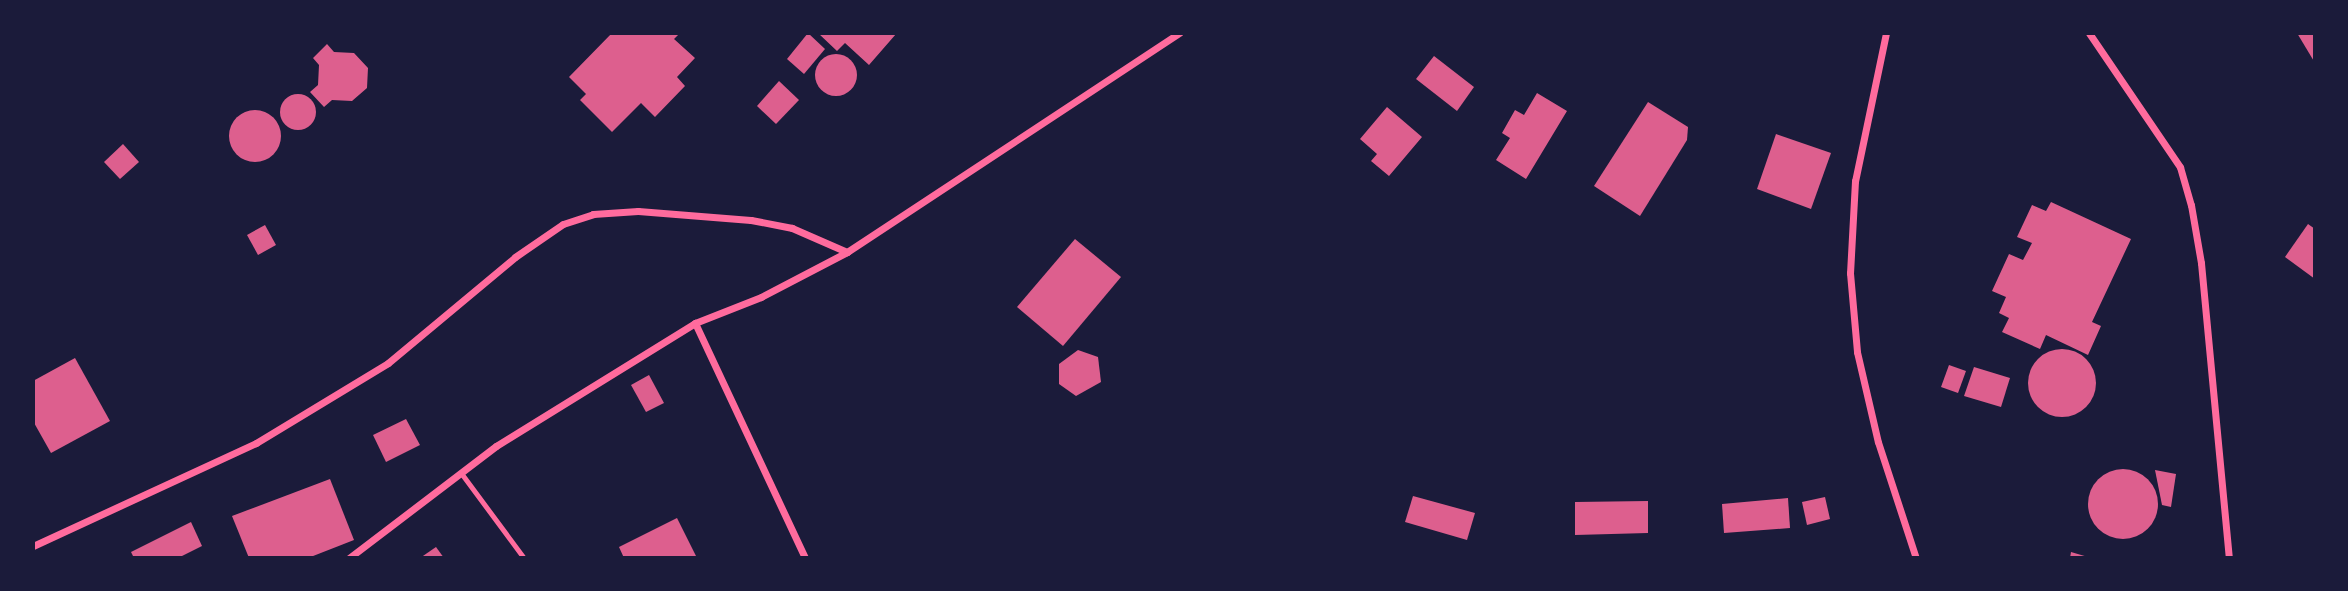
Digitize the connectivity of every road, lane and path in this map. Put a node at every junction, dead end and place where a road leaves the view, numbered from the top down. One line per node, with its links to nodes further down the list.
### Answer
1 (1180, 33): 4 (street)
2 (1886, 33): 11 (street)
3 (2089, 33): 12 (street)
4 (847, 252): 5 (street); 7 (street)
5 (695, 323): 6 (street); 10 (street)
6 (461, 473): 8 (street); 9 (lane)
7 (33, 546)
8 (349, 558)
9 (524, 558)
10 (805, 558)
11 (1916, 558)
12 (2229, 558)

